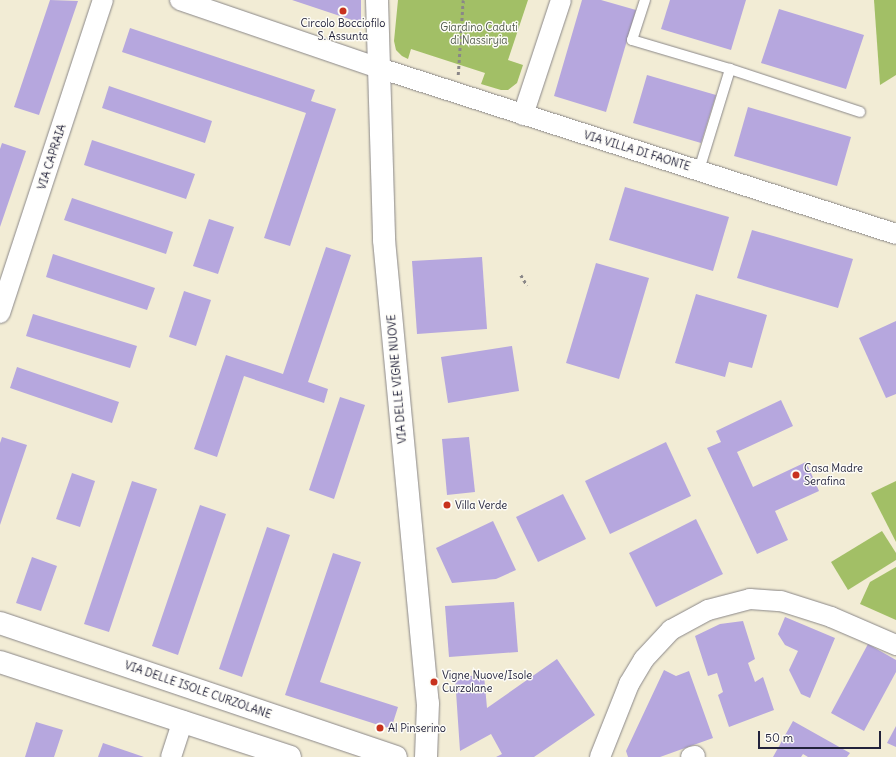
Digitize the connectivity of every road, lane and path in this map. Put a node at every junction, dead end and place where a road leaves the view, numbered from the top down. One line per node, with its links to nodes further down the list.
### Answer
1 (103, 0): 16 (street, VIA CAPRAIA)
2 (180, 0): 7 (street, VIA VILLA DI FAONTE)
3 (377, 0): 7 (street, VIA DELLE VIGNE NUOVE)
4 (463, 0): 9 (path)
5 (561, 0): 11 (street)
6 (645, 0): 8 (lane)
7 (379, 68): 11 (street, VIA VILLA DI FAONTE); 24 (street, VIA DELLE VIGNE NUOVE)
8 (730, 69): 10 (lane); 12 (lane)
9 (458, 78)
10 (860, 112)
11 (523, 115): 12 (street, VIA VILLA DI FAONTE)
12 (699, 170): 13 (street, VIA VILLA DI FAONTE)
13 (896, 234)
14 (521, 275): 15 (path)
15 (527, 285)
16 (0, 313)
17 (0, 623): 23 (street, VIA DELLE ISOLE CURZOLANE)
18 (896, 645): 25 (street)
19 (0, 662): 20 (street)
20 (183, 721): 21 (street); 22 (street)
21 (171, 757)
22 (290, 757)
23 (396, 757)
24 (426, 757)
25 (600, 757)

